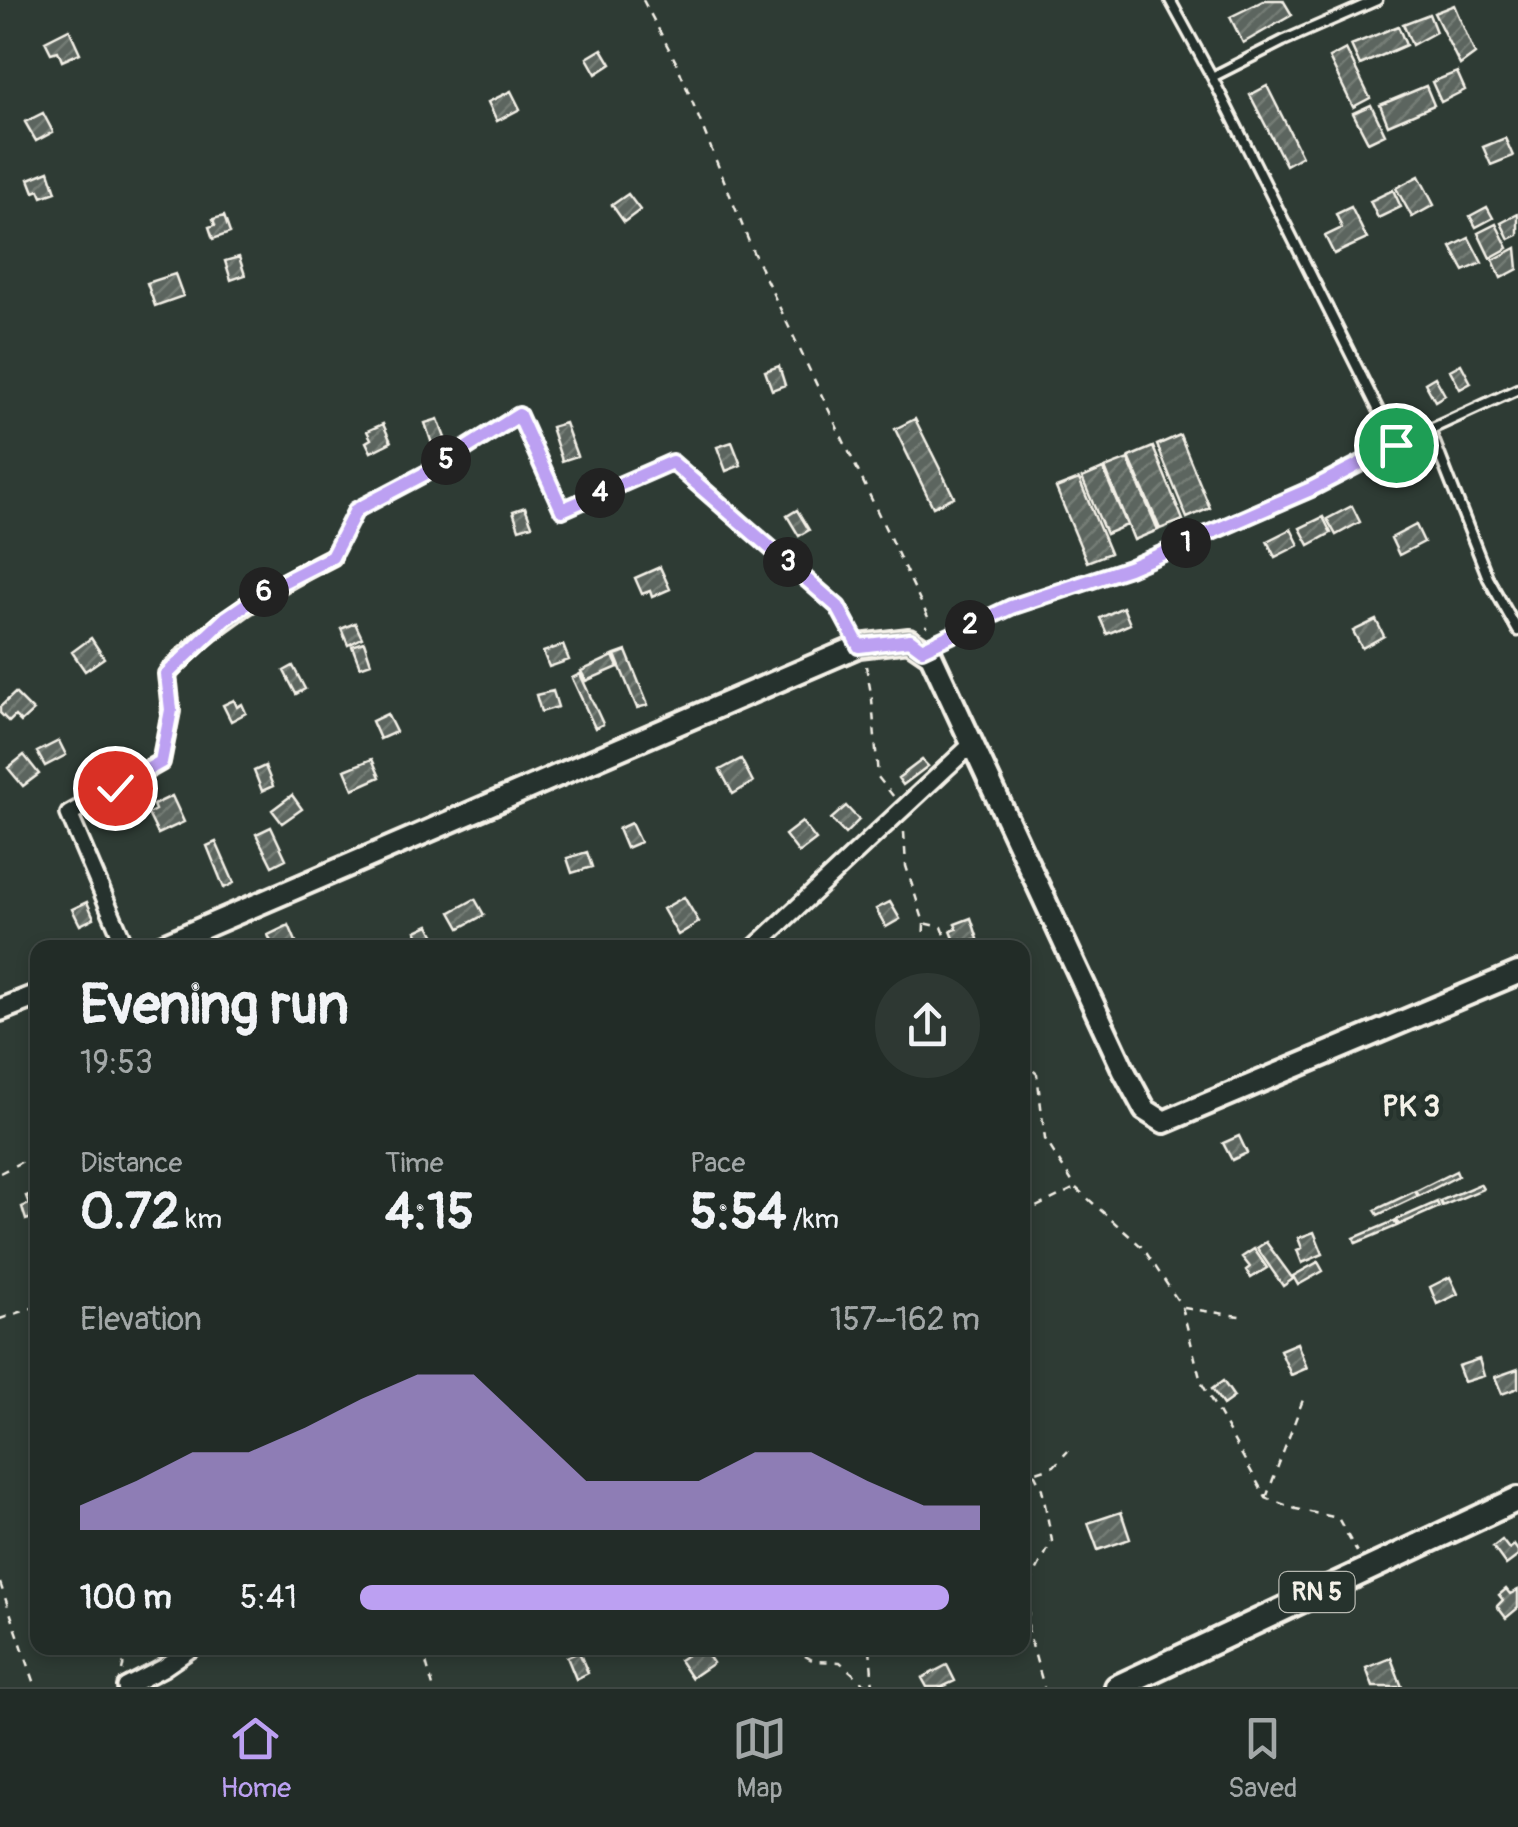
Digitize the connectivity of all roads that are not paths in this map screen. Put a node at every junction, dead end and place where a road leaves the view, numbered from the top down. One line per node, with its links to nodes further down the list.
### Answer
1 (1170, 0): 3 (lane)
2 (1376, 0): 3 (lane)
3 (1212, 77): 6 (lane)
4 (1518, 388): 5 (lane)
5 (1430, 430): 6 (lane); 8 (lane)
6 (1396, 445): 9 (lane)
7 (332, 557): 11 (street)
8 (1518, 631)
9 (922, 649): 10 (street); 12 (street)
10 (972, 744): 13 (street); 14 (street)
11 (123, 940)
12 (175, 940)
13 (763, 940)
14 (1518, 973)
15 (30, 998): 16 (street)
16 (0, 1010)
17 (1518, 1498): 20 (main road, RN 5)
18 (182, 1655): 19 (street)
19 (120, 1683)
20 (1118, 1687)

